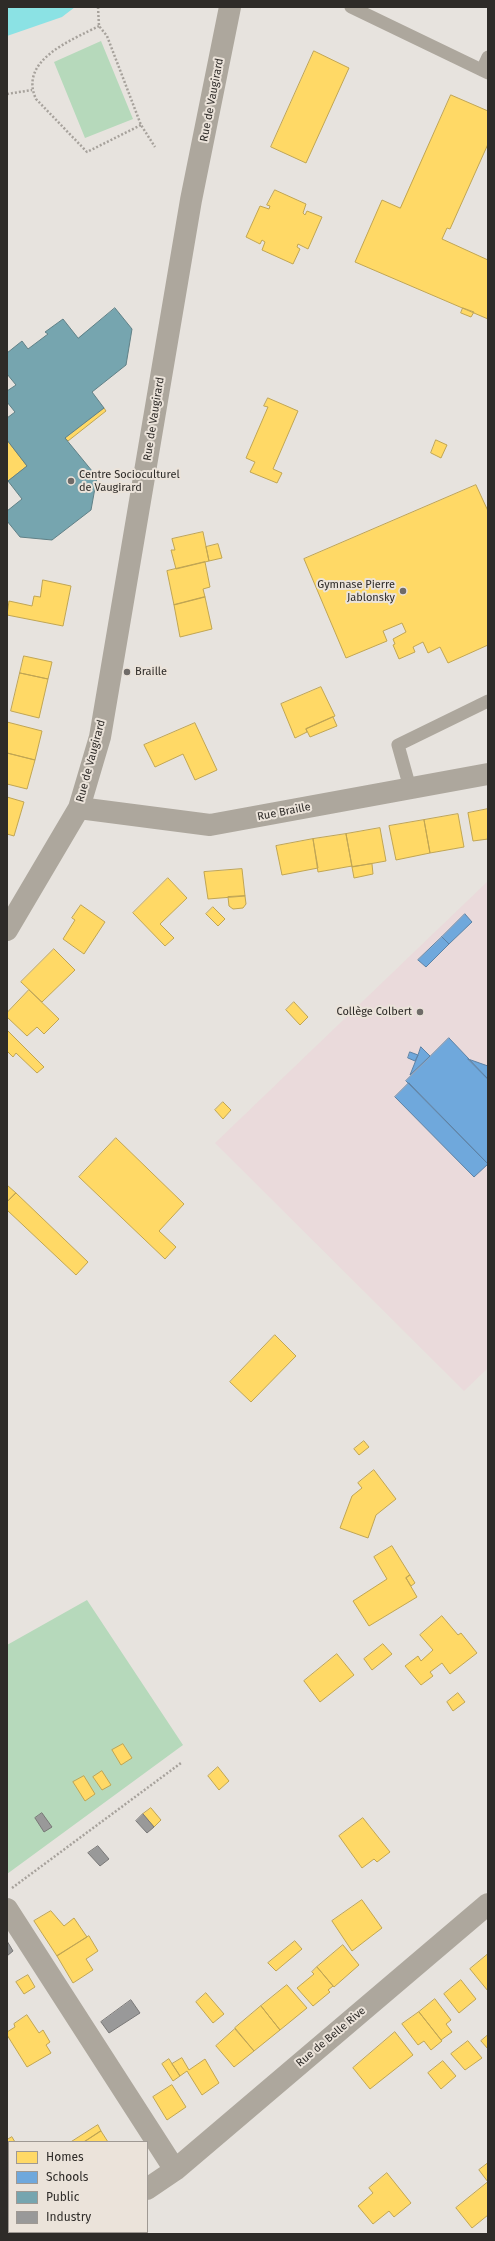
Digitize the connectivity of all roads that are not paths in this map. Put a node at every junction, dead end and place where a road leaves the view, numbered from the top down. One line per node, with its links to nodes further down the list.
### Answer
1 (230, 7): 8 (street, Rue de Vaugirard)
2 (351, 7): 4 (lane)
3 (488, 57): 4 (lane)
4 (485, 71)
5 (488, 701): 7 (lane)
6 (488, 774): 7 (street, Rue Braille)
7 (410, 788): 8 (street, Rue Braille)
8 (79, 808): 9 (street, Rue de Vaugirard)
9 (7, 930)
10 (488, 1904): 12 (street, Rue de Belle Rive)
11 (7, 1909): 12 (street)
12 (175, 2170): 13 (street, Rue de Belle Rive)
13 (148, 2188)

